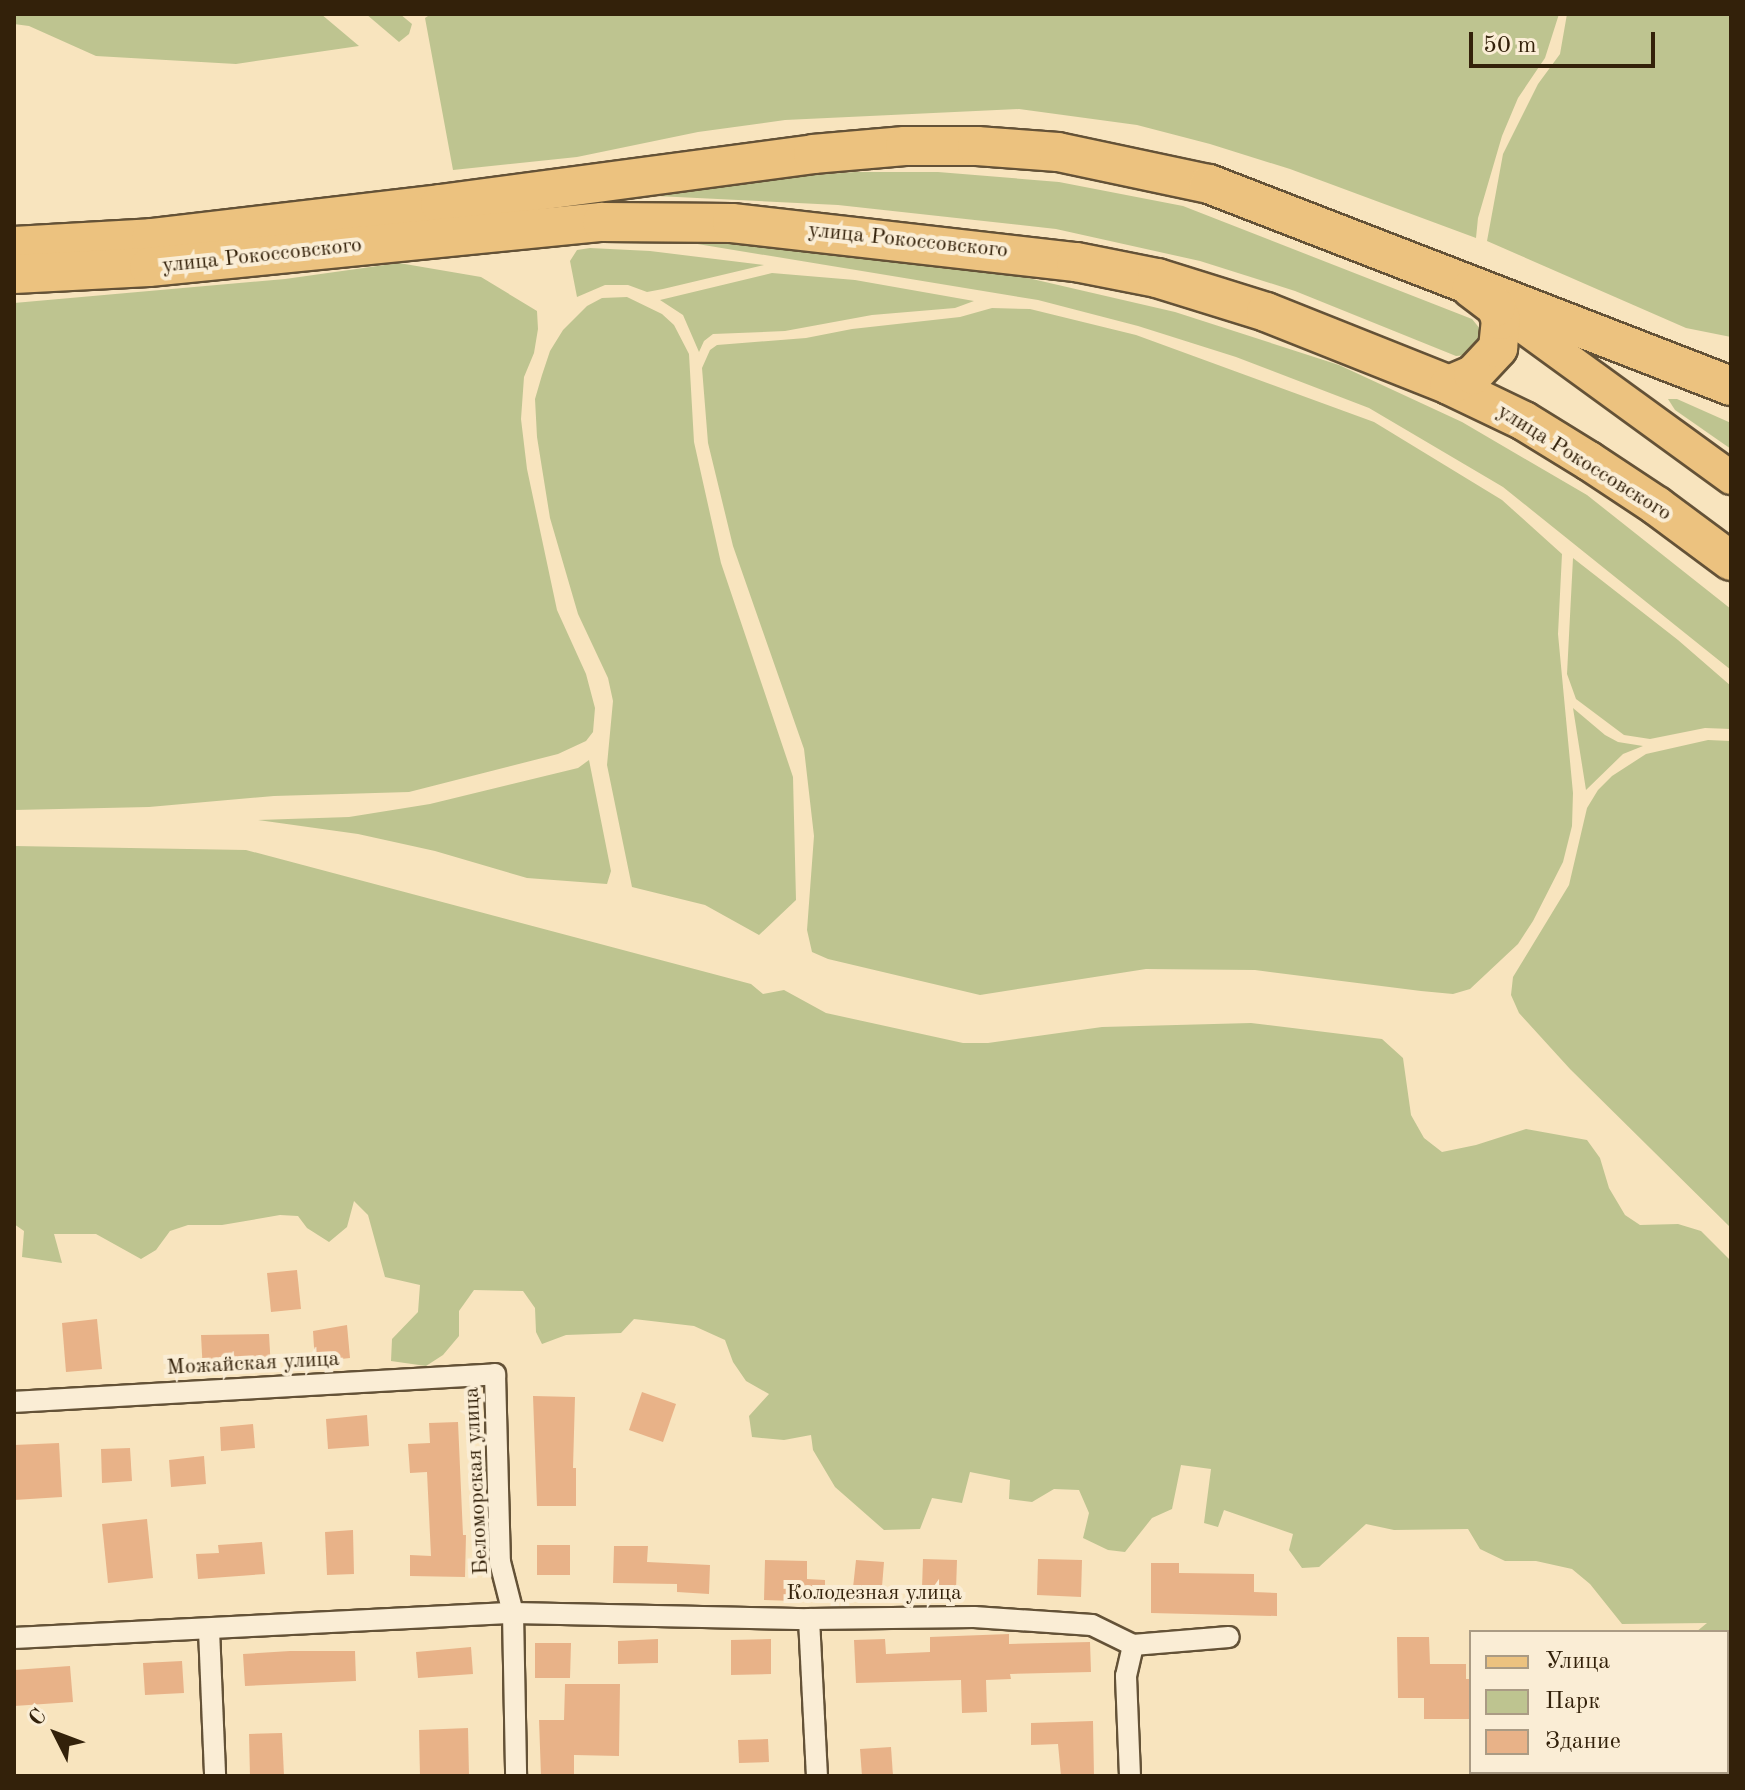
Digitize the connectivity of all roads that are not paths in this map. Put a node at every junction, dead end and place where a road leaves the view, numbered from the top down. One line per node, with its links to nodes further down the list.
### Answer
1 (14, 246): 3 (highway, улица Рокоссовского)
2 (14, 274): 4 (highway, улица Рокоссовского)
3 (1482, 296): 4 (highway); 5 (highway, улица Рокоссовского); 6 (main road)
4 (1449, 385): 7 (highway, улица Рокоссовского)
5 (1731, 386)
6 (1731, 478)
7 (1731, 561)
8 (495, 1374): 9 (street, Можайская улица); 10 (street, Беломорская улица)
9 (14, 1402)
10 (513, 1613): 11 (street, Колодезная улица); 12 (street, Колодезная улица); 17 (street, Беломорская улица)
11 (809, 1619): 15 (street, Колодезная улица); 18 (street)
12 (209, 1630): 14 (street, Колодезная улица); 16 (street)
13 (1229, 1637): 15 (street)
14 (14, 1638)
15 (1133, 1645): 19 (street)
16 (215, 1776)
17 (516, 1776)
18 (817, 1776)
19 (1130, 1776)

